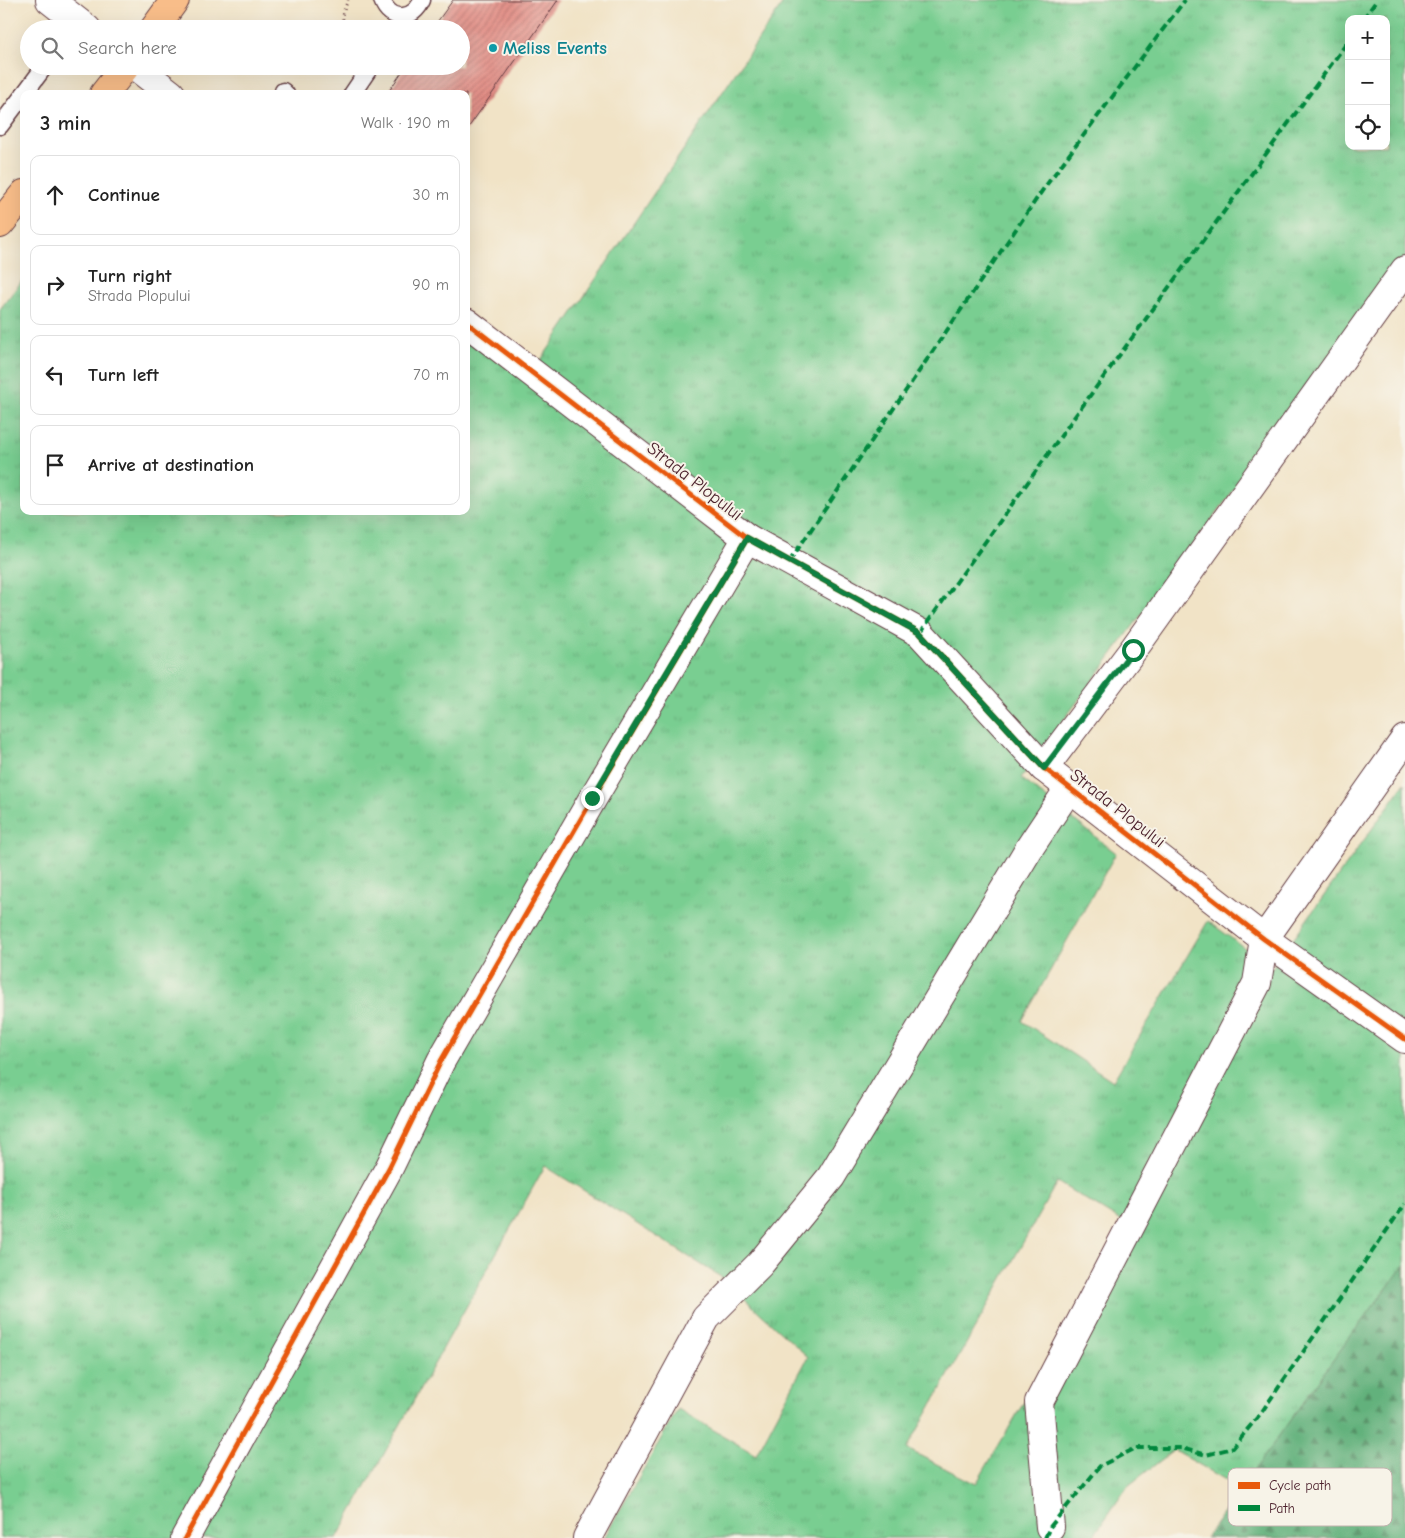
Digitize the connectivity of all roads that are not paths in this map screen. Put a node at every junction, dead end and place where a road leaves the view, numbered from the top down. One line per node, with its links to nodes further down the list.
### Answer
1 (50, 0): 5 (street)
2 (175, 0): 6 (highway)
3 (382, 0): 7 (lane)
4 (422, 0): 8 (lane)
5 (72, 20)
6 (161, 20)
7 (394, 20)
8 (400, 20)
9 (38, 75): 13 (lane)
10 (119, 75): 14 (highway)
11 (147, 75): 15 (street)
12 (365, 75): 16 (lane)
13 (27, 90)
14 (107, 90)
15 (166, 90)
16 (355, 90)
17 (20, 99): 18 (lane)
18 (0, 126)
19 (20, 199): 20 (highway)
20 (0, 224)
21 (1405, 270): 25 (street)
22 (470, 325): 23 (street, Strada Plopului)
23 (747, 538): 25 (street, Strada Plopului); 30 (street)
24 (1405, 739): 27 (street)
25 (1044, 768): 26 (street, Strada Plopului)
26 (1070, 787): 27 (street, Strada Plopului); 31 (street)
27 (1264, 939): 28 (street, Strada Plopului); 29 (street)
28 (1405, 1039)
29 (1050, 1526)
30 (185, 1538)
31 (587, 1538)

